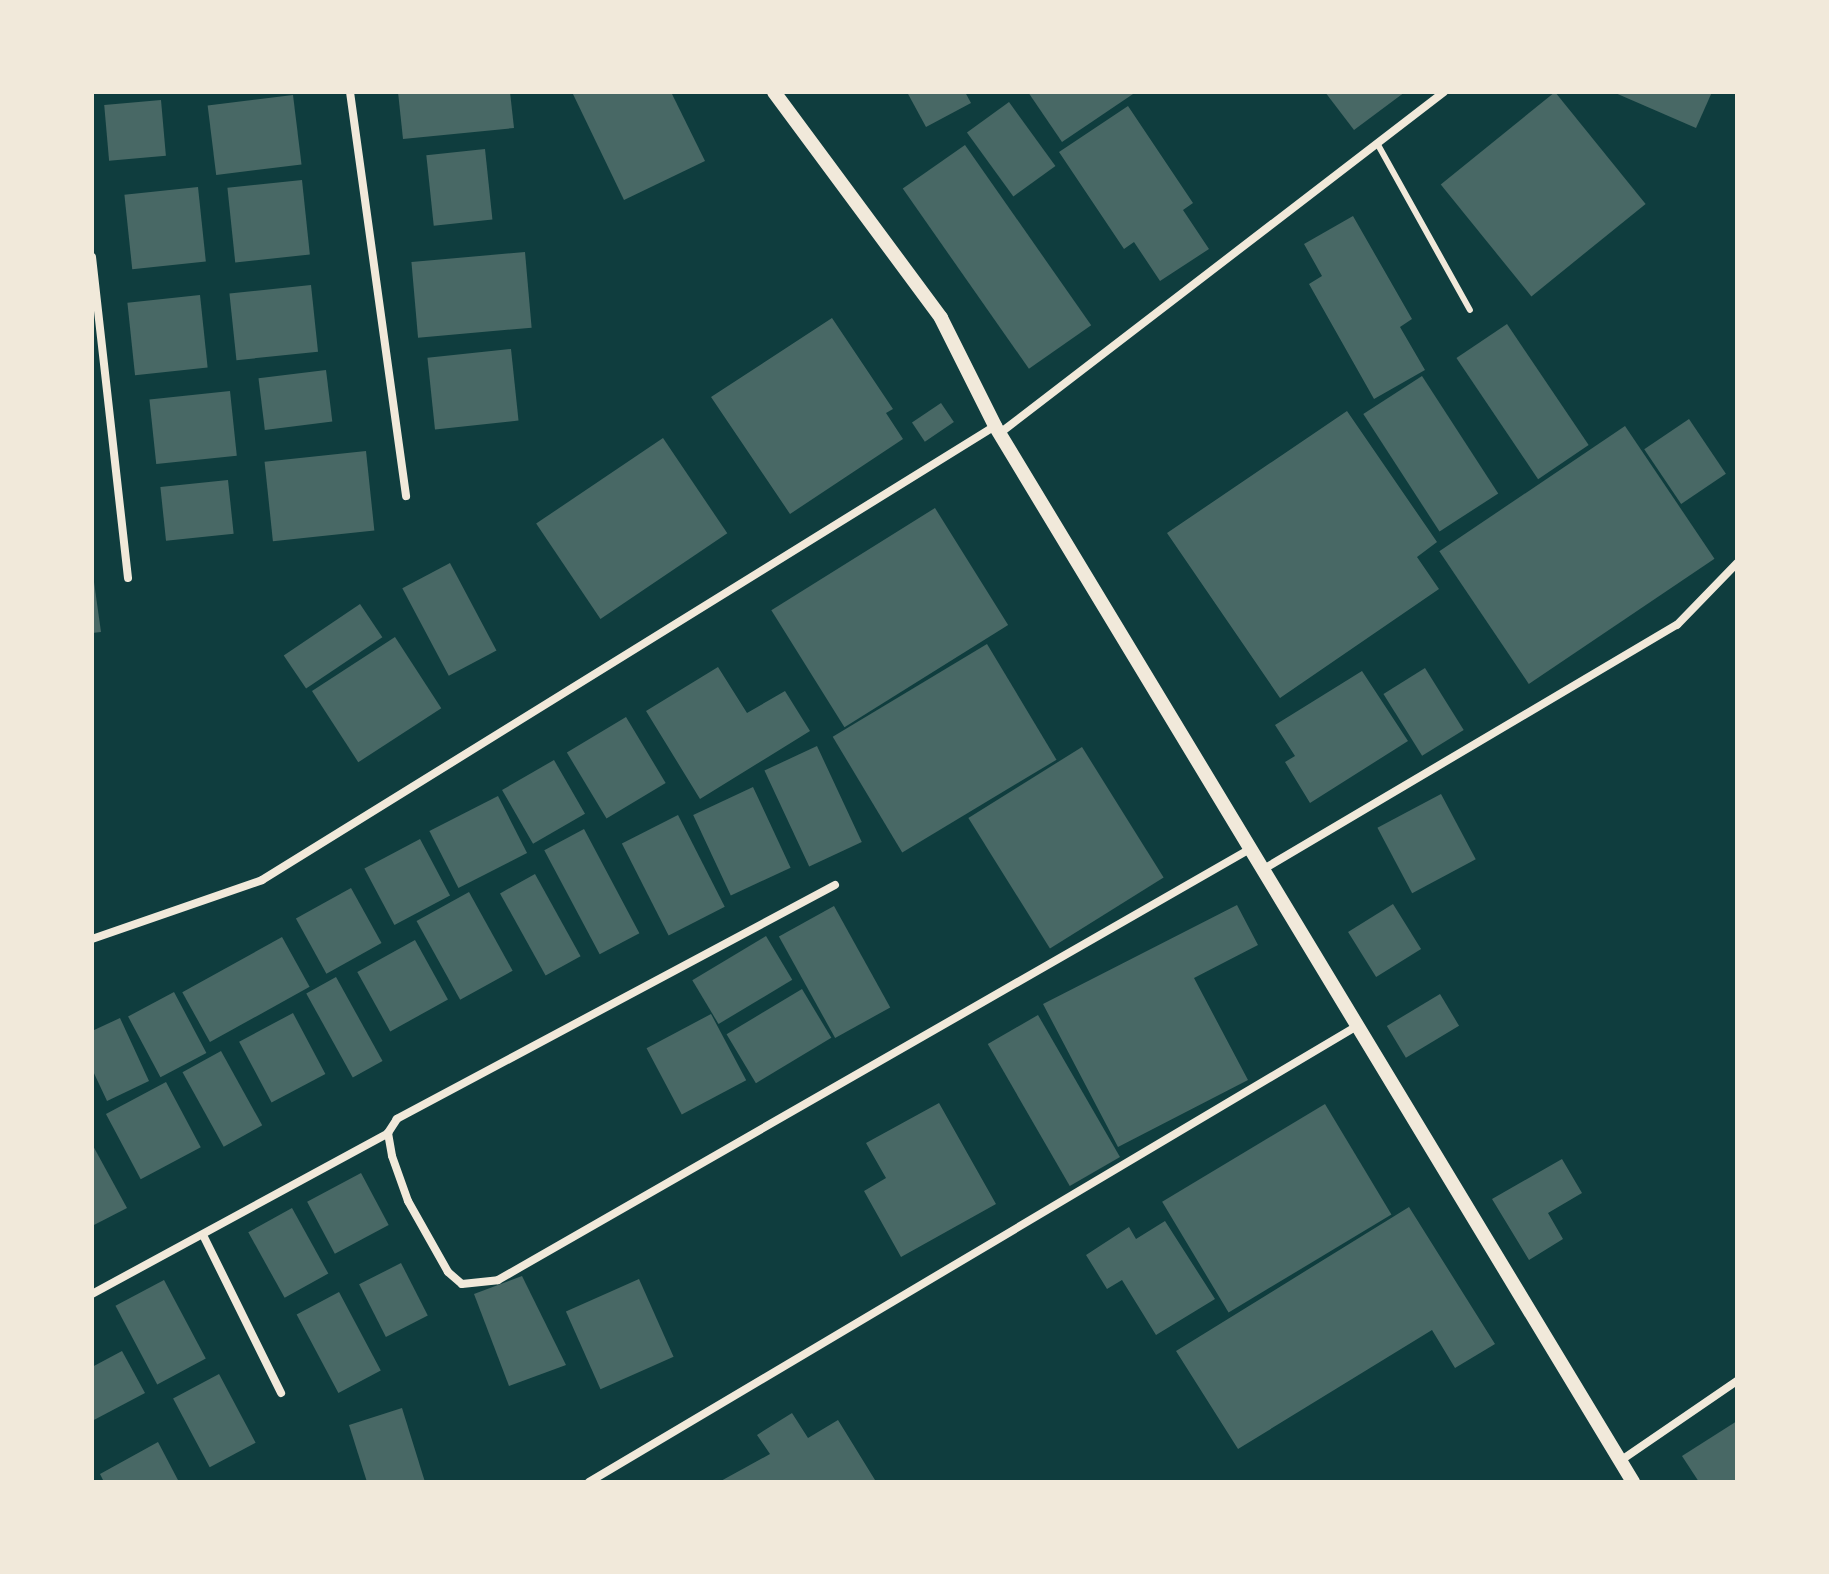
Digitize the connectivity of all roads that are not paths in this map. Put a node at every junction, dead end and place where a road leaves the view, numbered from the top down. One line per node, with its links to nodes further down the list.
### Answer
1 (350, 92): 9 (street)
2 (774, 92): 8 (street)
3 (1444, 92): 4 (street)
4 (1377, 143): 6 (lane); 8 (street)
5 (92, 257): 7 (street)
6 (1470, 310)
7 (95, 313): 11 (street)
8 (998, 430): 12 (street); 15 (street)
9 (406, 496)
10 (1737, 563): 13 (street)
11 (128, 578)
12 (1250, 849): 13 (street); 17 (street)
13 (1262, 870): 16 (street)
14 (835, 885): 17 (street)
15 (92, 939)
16 (1357, 1026): 22 (street); 23 (street)
17 (388, 1133): 18 (street)
18 (204, 1237): 19 (street); 21 (street)
19 (92, 1294)
20 (1737, 1381): 22 (street)
21 (281, 1393)
22 (1620, 1461): 24 (street)
23 (589, 1482)
24 (1633, 1482)

